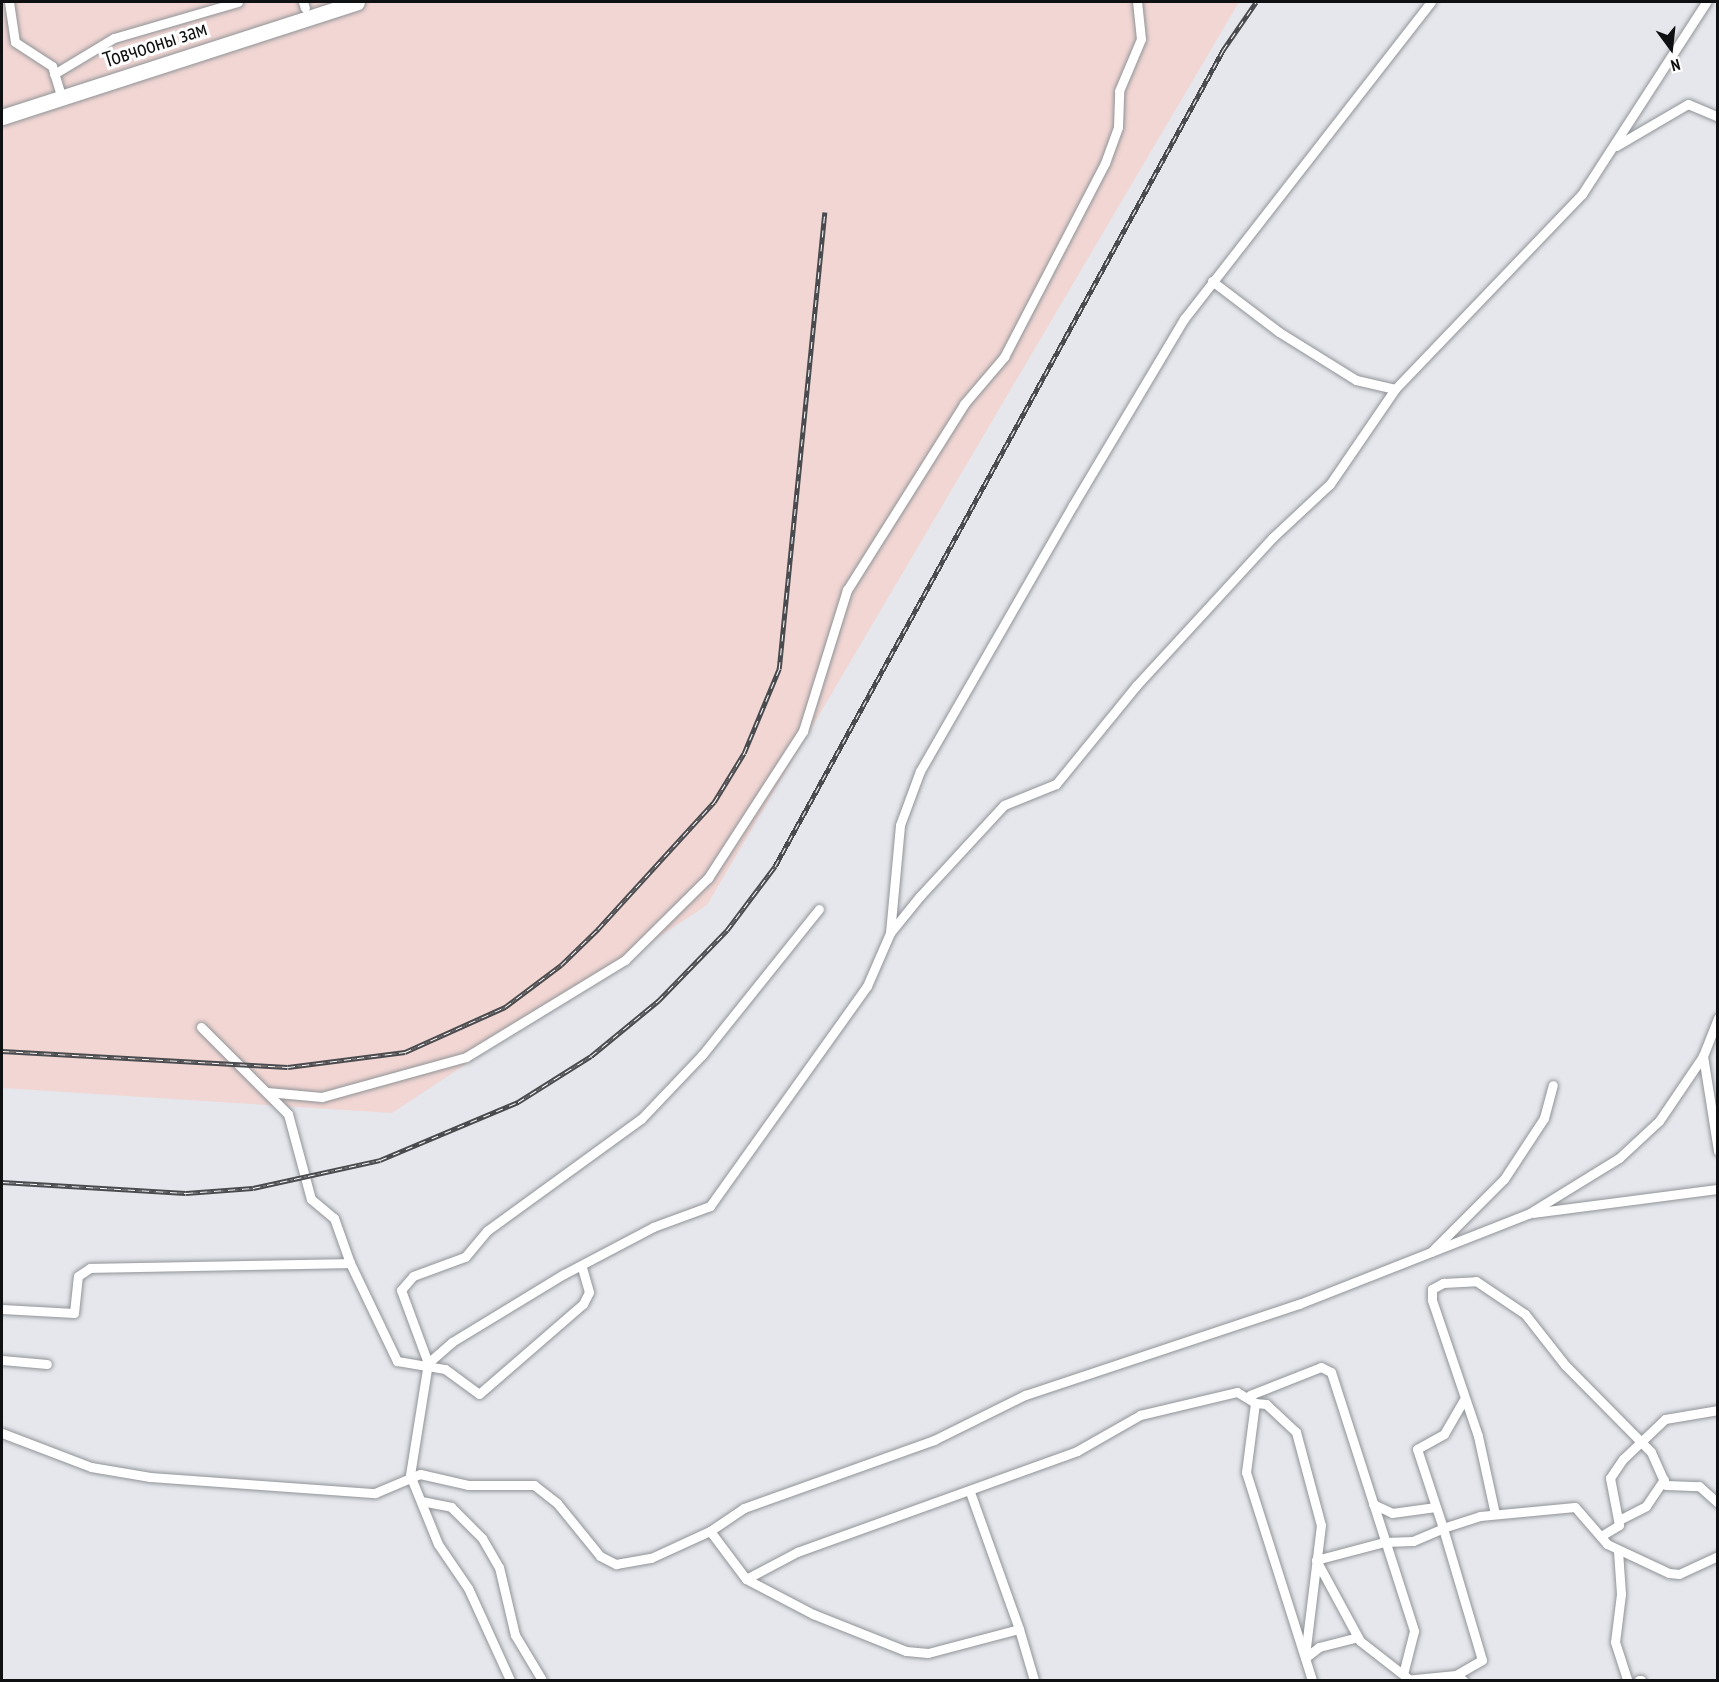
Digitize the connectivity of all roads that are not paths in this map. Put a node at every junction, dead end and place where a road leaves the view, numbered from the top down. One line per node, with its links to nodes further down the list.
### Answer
1 (9, 2): 9 (street)
2 (237, 2): 9 (street)
3 (324, 2): 8 (highway, Товчооны зам)
4 (357, 2): 9 (highway, Товчооны зам)
5 (1137, 2): 22 (street)
6 (1431, 2): 14 (street)
7 (1706, 2): 13 (street)
8 (304, 5): 9 (highway, Товчооны зам)
9 (58, 87): 10 (highway, Товчооны зам); 11 (highway, Товчооны зам)
10 (2, 107)
11 (2, 117)
12 (1718, 117): 13 (street)
13 (1614, 147): 15 (street)
14 (1212, 281): 15 (street); 17 (street)
15 (1395, 389): 17 (street)
16 (819, 909): 31 (street)
17 (891, 933): 28 (street)
18 (1718, 1018): 20 (street)
19 (201, 1027): 22 (street)
20 (1703, 1056): 23 (street); 25 (street)
21 (1553, 1085): 26 (street)
22 (267, 1092): 27 (street)
23 (1718, 1151)
24 (1718, 1189): 25 (street)
25 (1528, 1214): 26 (street)
26 (1427, 1256): 48 (street)
27 (350, 1263): 29 (street); 31 (street)
28 (582, 1268): 31 (street); 31 (street)
29 (2, 1309)
30 (2, 1360): 32 (street)
31 (429, 1363): 38 (street)
32 (47, 1364)
33 (1252, 1399): 40 (street); 43 (street); 53 (street); 57 (street)
34 (1464, 1400): 37 (street); 44 (street); 45 (street)
35 (1718, 1410): 37 (street)
36 (2, 1433): 38 (street)
37 (1640, 1444): 39 (street); 46 (street)
38 (410, 1475): 41 (street); 48 (street)
39 (1664, 1479): 42 (street); 46 (street)
40 (970, 1492): 54 (street); 55 (street)
41 (421, 1501): 60 (street); 61 (street)
42 (1718, 1503)
43 (1373, 1504): 44 (street); 50 (street)
44 (1436, 1507): 47 (street)
45 (1495, 1514): 47 (street); 49 (street)
46 (1619, 1520): 49 (street)
47 (1443, 1528): 50 (street); 58 (street)
48 (710, 1531): 54 (street)
49 (1601, 1536): 51 (street)
50 (1384, 1542): 53 (street); 59 (street)
51 (1617, 1551): 52 (street); 64 (street)
52 (1718, 1556)
53 (1316, 1560): 56 (street); 57 (street)
54 (746, 1579): 55 (street)
55 (1019, 1629): 62 (street)
56 (1358, 1637): 57 (street); 59 (street)
57 (1305, 1659): 63 (street)
58 (1459, 1678): 59 (street)
59 (1407, 1679)
60 (510, 1680)
61 (542, 1680)
62 (1034, 1680)
63 (1312, 1680)
64 (1627, 1680)

